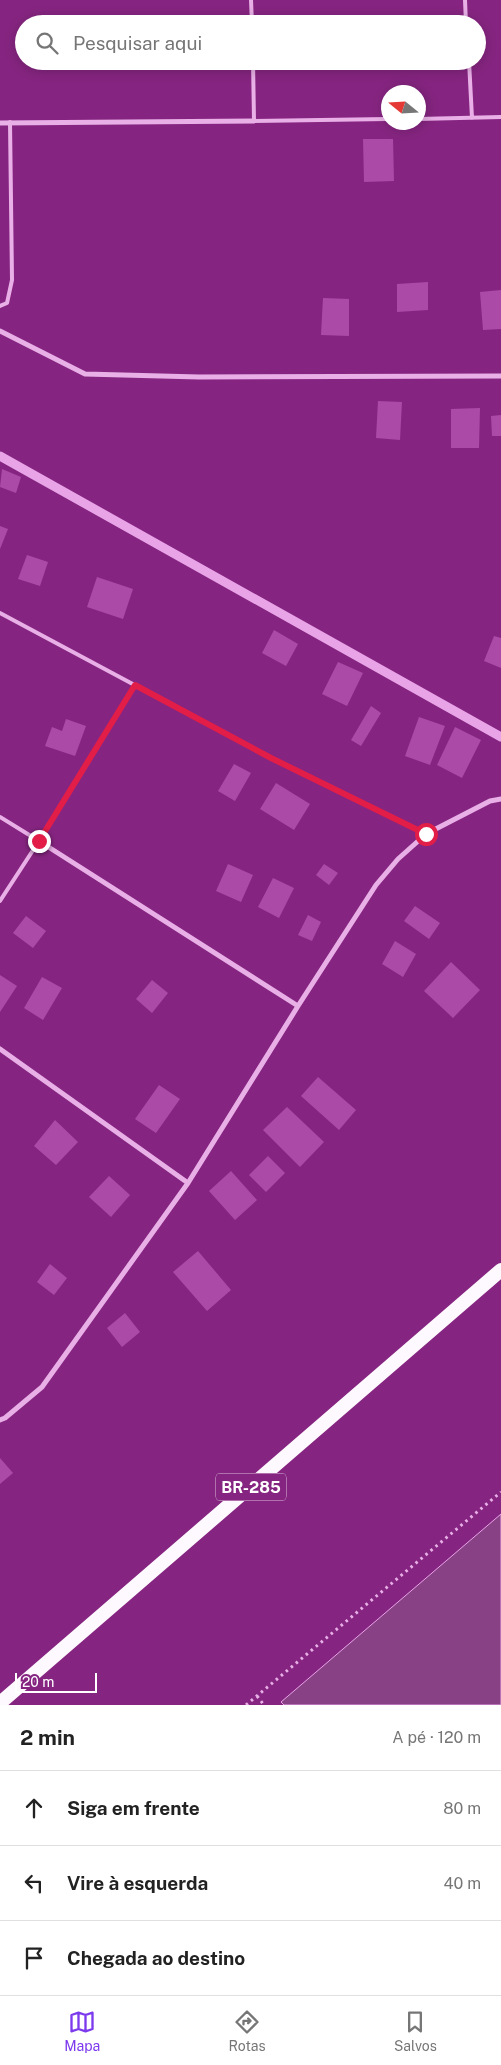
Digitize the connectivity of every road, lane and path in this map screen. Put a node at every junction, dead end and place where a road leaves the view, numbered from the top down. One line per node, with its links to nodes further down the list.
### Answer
1 (251, 0): 3 (lane)
2 (465, 0): 4 (lane)
3 (252, 15)
4 (466, 15)
5 (253, 70): 11 (lane)
6 (469, 70): 8 (lane)
7 (501, 117): 8 (lane)
8 (472, 118): 10 (lane)
9 (381, 119): 11 (lane)
10 (426, 119)
11 (254, 121): 12 (street)
12 (10, 122): 13 (street); 14 (lane)
13 (0, 123)
14 (0, 306)
15 (0, 331): 16 (street)
16 (501, 376)
17 (0, 613): 18 (lane)
18 (135, 685): 21 (lane); 22 (lane)
19 (501, 799): 21 (street)
20 (0, 817): 22 (lane)
21 (426, 834): 24 (street)
22 (39, 841): 23 (lane); 24 (street)
23 (0, 900)
24 (298, 1006): 26 (street)
25 (0, 1049): 26 (street)
26 (188, 1183): 28 (street)
27 (501, 1270): 31 (highway, BR-285)
28 (0, 1420)
29 (501, 1492): 30 (path)
30 (257, 1696): 32 (path); 33 (path)
31 (0, 1703)
32 (246, 1705)
33 (264, 1705)

